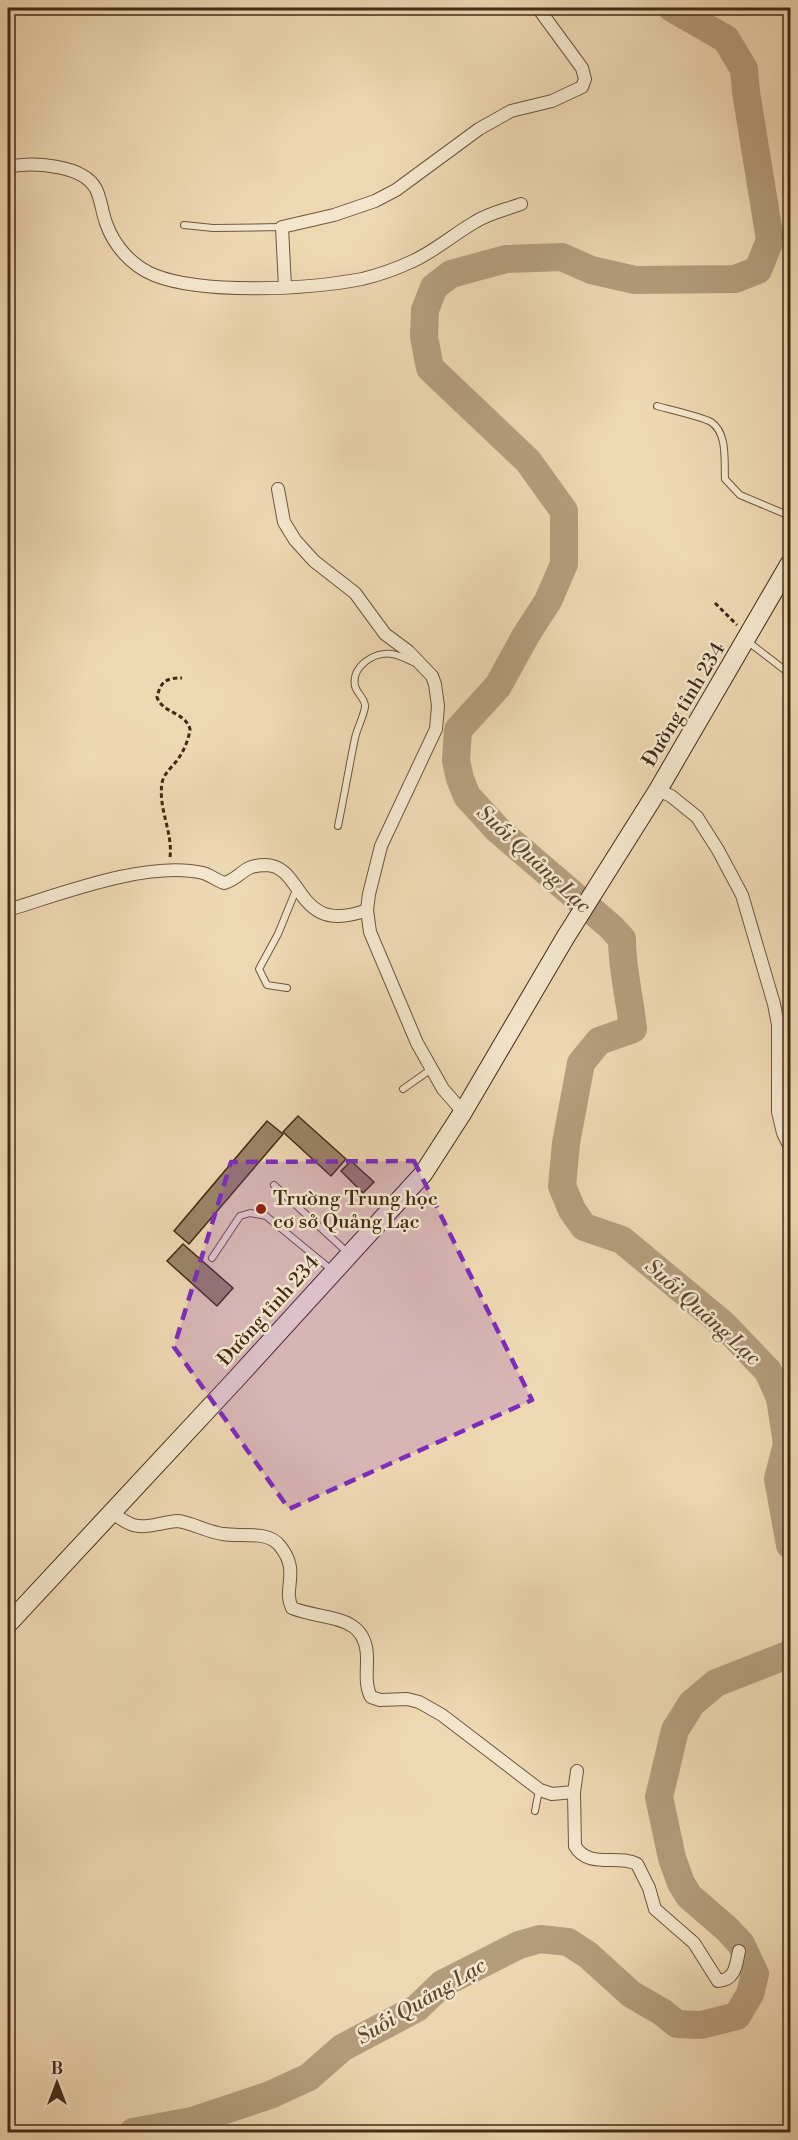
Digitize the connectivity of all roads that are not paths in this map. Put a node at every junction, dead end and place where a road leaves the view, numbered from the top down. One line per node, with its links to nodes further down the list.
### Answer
1 (538, 8): 5 (street)
2 (8, 167): 6 (street)
3 (521, 204): 6 (street)
4 (184, 225): 5 (lane)
5 (282, 227): 6 (street)
6 (285, 286)
7 (657, 406): 9 (lane)
8 (278, 489): 12 (street)
9 (790, 516)
10 (789, 568): 11 (main road, Đường tỉnh 234)
11 (748, 639): 13 (lane); 14 (main road, Đường tỉnh 234)
12 (422, 666): 15 (lane); 18 (street)
13 (790, 674)
14 (658, 789): 22 (main road, Đường tỉnh 234); 23 (street)
15 (338, 826)
16 (297, 890): 17 (street); 18 (street); 19 (lane)
17 (8, 910)
18 (367, 910): 20 (street)
19 (287, 988)
20 (430, 1070): 21 (lane); 22 (street)
21 (403, 1089)
22 (463, 1112): 25 (main road, Đường tỉnh 234)
23 (790, 1147)
24 (274, 1185): 25 (lane)
25 (350, 1255): 27 (main road, Đường tỉnh 234)
26 (212, 1258): 27 (lane)
27 (334, 1272): 28 (main road, Đường tỉnh 234)
28 (112, 1513): 29 (main road, Đường tỉnh 234); 31 (street)
29 (8, 1624)
30 (577, 1771): 32 (street)
31 (540, 1790): 32 (street); 33 (lane)
32 (574, 1792): 34 (street)
33 (535, 1811)
34 (739, 1950)

